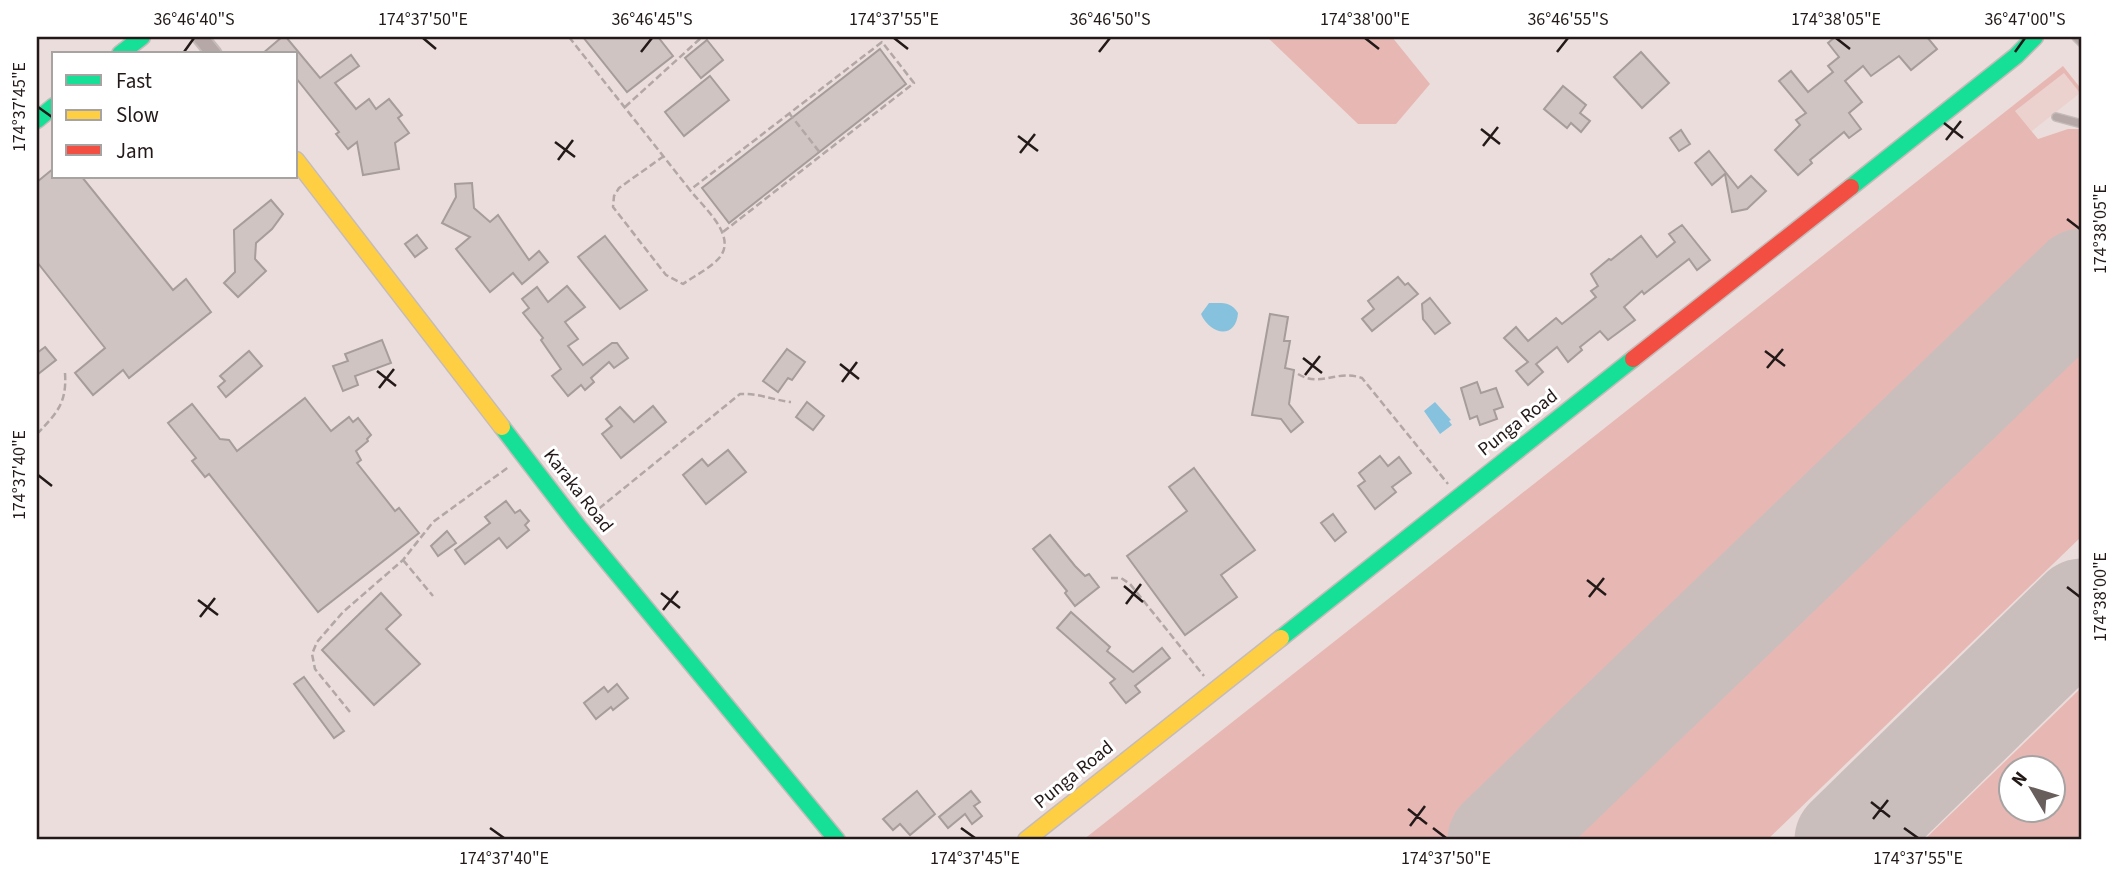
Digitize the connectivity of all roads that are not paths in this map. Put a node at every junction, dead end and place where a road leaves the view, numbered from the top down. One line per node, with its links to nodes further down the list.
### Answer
1 (142, 37): 6 (street)
2 (200, 37): 7 (street)
3 (2035, 37): 14 (street, Punga Road)
4 (2076, 37): 5 (lane)
5 (2082, 43)
6 (123, 52)
7 (212, 52)
8 (52, 108): 10 (street)
9 (2056, 117): 11 (lane)
10 (37, 120)
11 (2082, 124)
12 (298, 163): 13 (street, Karaka Road)
13 (837, 840)
14 (1026, 840)

